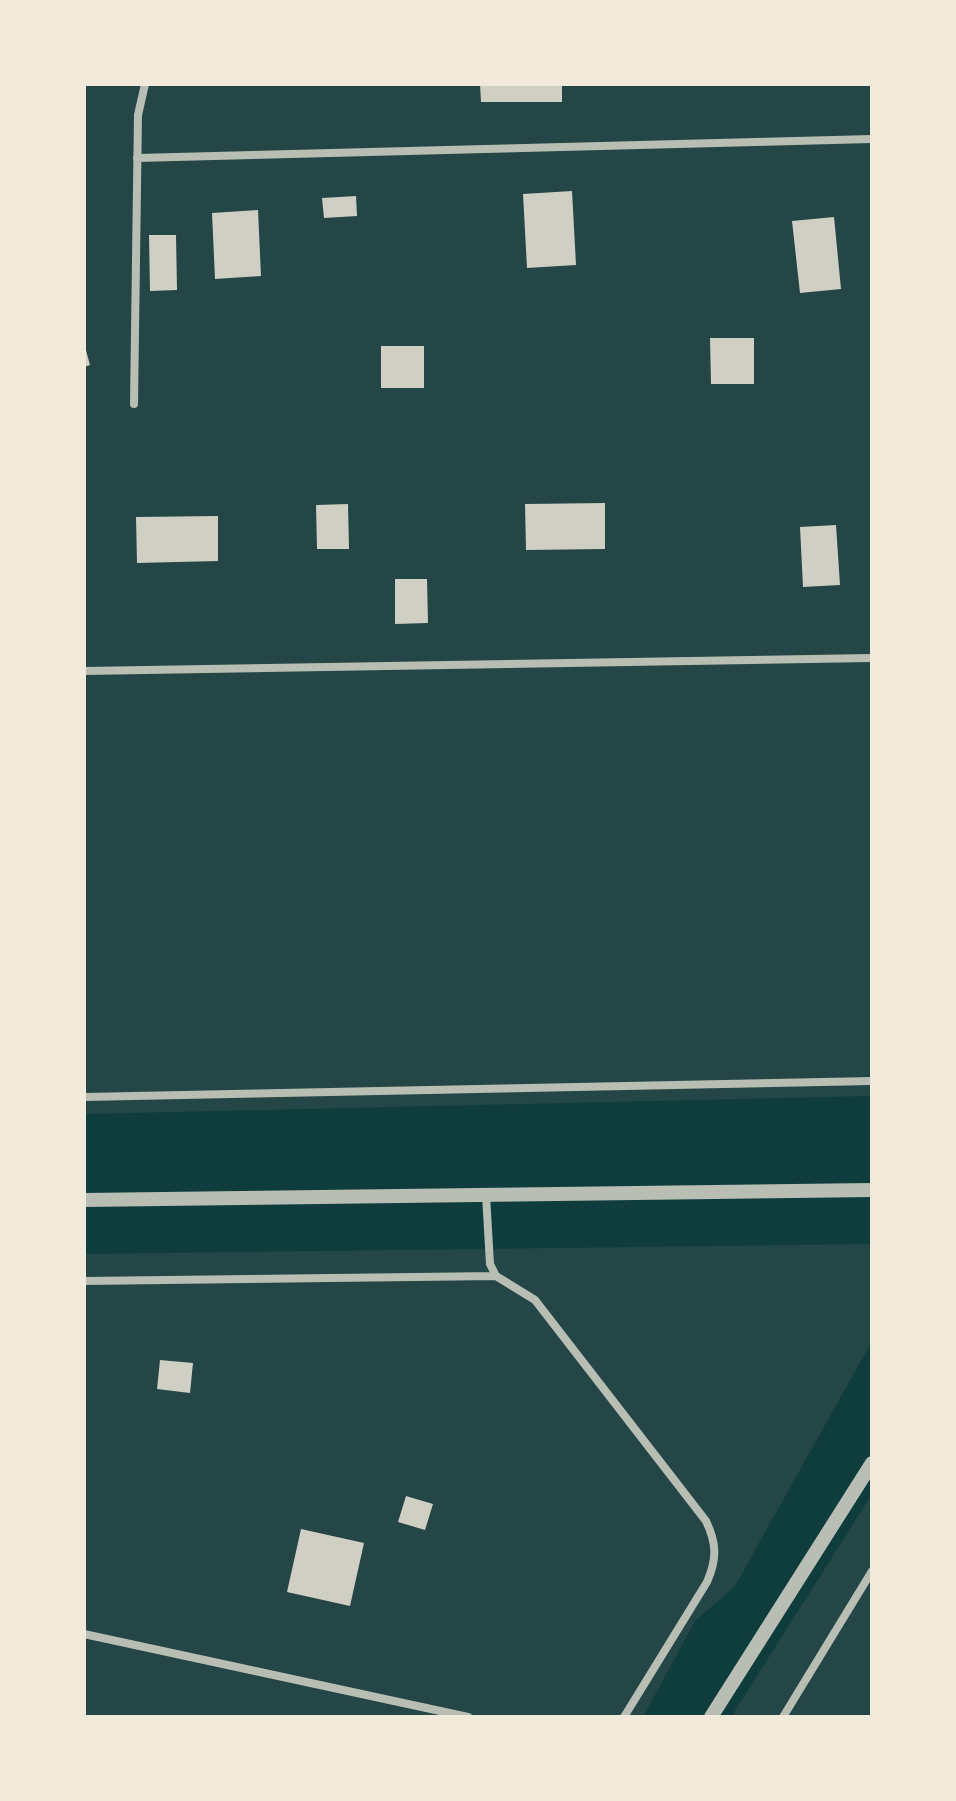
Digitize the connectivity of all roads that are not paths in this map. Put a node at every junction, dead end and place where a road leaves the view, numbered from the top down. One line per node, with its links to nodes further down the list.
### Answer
1 (145, 84): 3 (street)
2 (872, 139): 3 (street)
3 (137, 158): 4 (street)
4 (134, 404)
5 (872, 658): 6 (street)
6 (84, 671)
7 (872, 1081): 8 (street)
8 (84, 1097)
9 (872, 1190): 10 (street)
10 (486, 1195): 11 (street); 12 (street)
11 (84, 1200)
12 (496, 1276): 13 (street); 18 (street)
13 (84, 1281)
14 (872, 1463): 19 (street)
15 (872, 1571): 20 (street)
16 (84, 1634): 17 (street)
17 (468, 1717)
18 (624, 1717)
19 (711, 1717)
20 (783, 1717)

